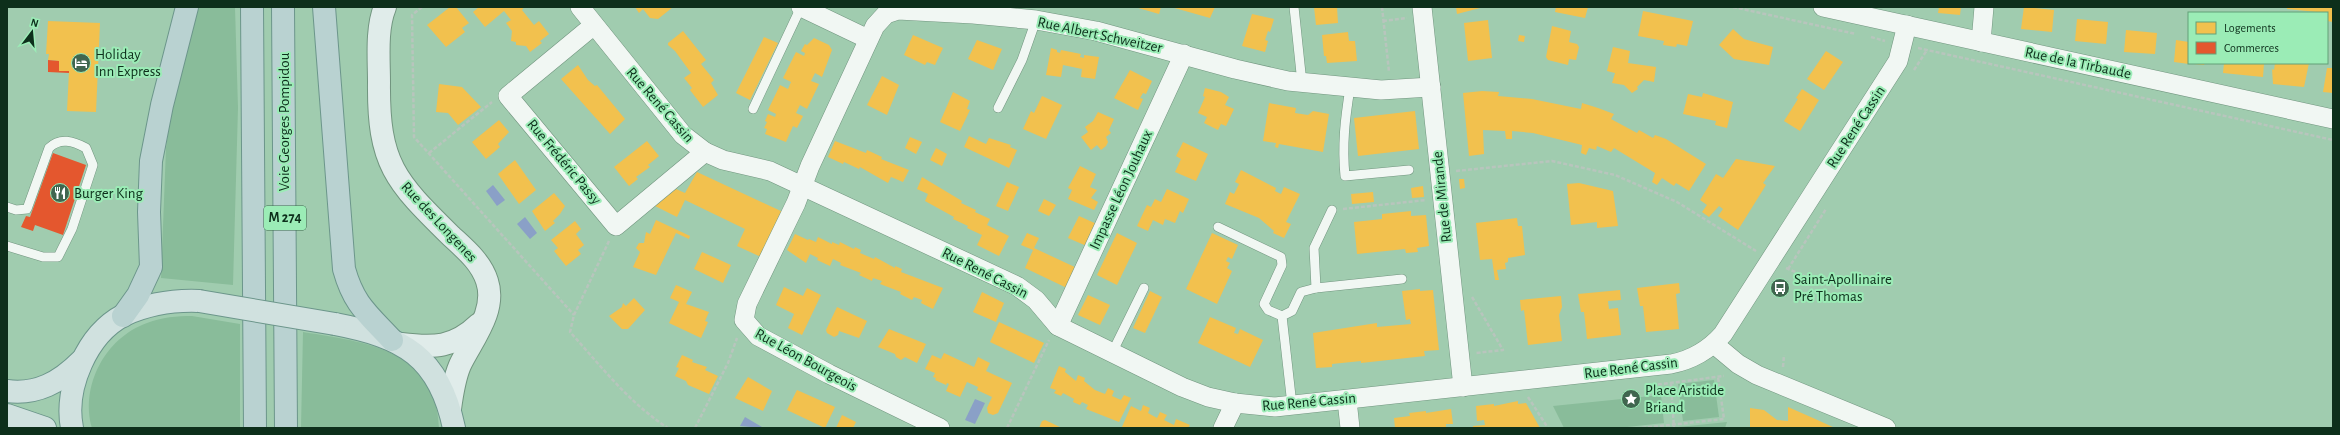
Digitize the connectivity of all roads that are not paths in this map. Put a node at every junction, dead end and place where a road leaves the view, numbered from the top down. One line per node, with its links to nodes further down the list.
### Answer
1 (187, 7): 34 (highway)
2 (252, 7): 51 (highway, Voie Georges Pompidou / M 274)
3 (283, 7): 52 (highway, Voie Georges Pompidou / M 274)
4 (324, 7): 38 (highway)
5 (385, 7): 36 (main road, Rue des Longenes)
6 (580, 7): 13 (street, Rue René Cassin)
7 (801, 7): 15 (street); 22 (lane)
8 (1294, 7): 18 (lane)
9 (1823, 7): 14 (street, Rue de la Tirbaude)
10 (1984, 7): 16 (street)
11 (1423, 11): 19 (street, Rue de Mirande)
12 (1036, 20): 15 (street, Rue Albert Schweitzer); 17 (street, Rue Albert Schweitzer); 21 (lane)
13 (594, 25): 24 (street, Rue René Cassin); 24 (street, Rue Frédéric Passy)
14 (1907, 25): 16 (street, Rue de la Tirbaude); 39 (street, Rue René Cassin)
15 (868, 39): 26 (street, Rue Albert Schweitzer)
16 (1981, 42): 23 (street, Rue de la Tirbaude)
17 (1184, 54): 18 (street, Rue Albert Schweitzer); 37 (street, Impasse Léon Jouhaux)
18 (1302, 83): 20 (street, Rue Albert Schweitzer)
19 (1432, 87): 20 (street, Rue Albert Schweitzer); 42 (street, Rue de Mirande)
20 (1350, 88): 25 (lane)
21 (998, 108)
22 (753, 109)
23 (2333, 119)
24 (705, 152): 26 (street, Rue René Cassin)
25 (1409, 170)
26 (803, 186): 37 (street, Rue René Cassin); 53 (street, Rue Léon Bourgeois)
27 (7, 207): 30 (lane)
28 (1332, 210): 33 (lane)
29 (1218, 227): 35 (lane)
30 (7, 246)
31 (1402, 279): 33 (lane)
32 (1144, 288): 40 (lane)
33 (1316, 288): 35 (lane)
34 (123, 316): 38 (main road, bridge); 41 (main road)
35 (1282, 316): 46 (lane)
36 (484, 319): 38 (main road); 48 (main road, Rue des Longenes)
37 (1058, 326): 40 (street, Rue René Cassin)
38 (397, 342): 48 (main road)
39 (1714, 344): 42 (street, Rue René Cassin); 56 (street)
40 (1112, 353): 45 (street, Rue René Cassin)
41 (84, 357): 43 (main road); 50 (main road)
42 (1463, 387): 44 (street, Rue René Cassin)
43 (7, 391)
44 (1347, 400): 46 (street, Rue René Cassin); 55 (street)
45 (1235, 403): 46 (street, Rue René Cassin); 54 (street)
46 (1292, 406)
47 (7, 415): 49 (main road)
48 (452, 419)
49 (44, 428)
50 (72, 428)
51 (255, 428)
52 (286, 428)
53 (940, 428)
54 (1223, 428)
55 (1350, 428)
56 (1886, 428)

